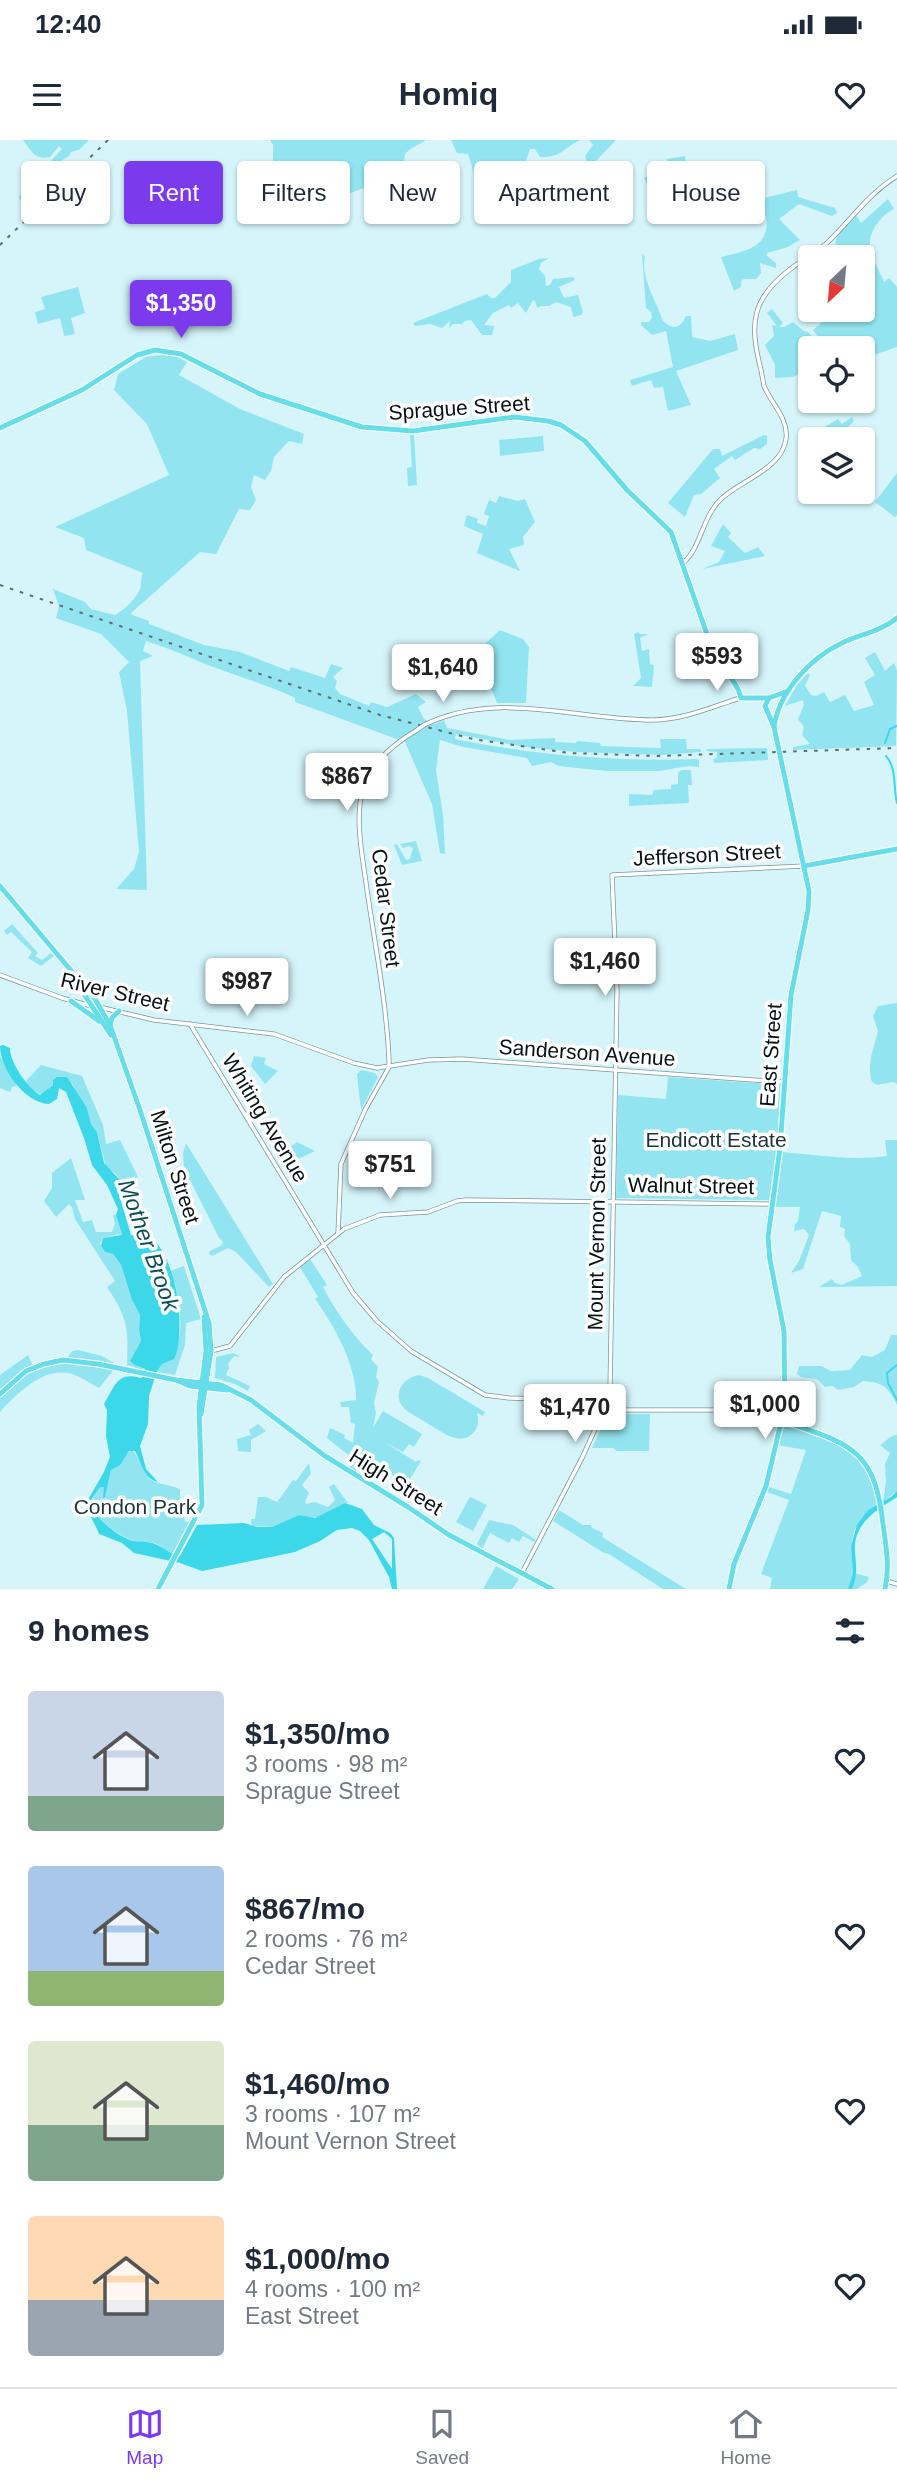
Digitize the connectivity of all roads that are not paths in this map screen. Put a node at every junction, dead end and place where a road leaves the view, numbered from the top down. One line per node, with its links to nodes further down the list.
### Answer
1 (897, 176): 3 (street)
2 (0, 428): 3 (main road, Sprague Street)
3 (682, 563): 6 (main road, Sprague Street)
4 (897, 618): 5 (main road, East Street)
5 (788, 691): 8 (main road, East Street); 10 (main road, East Street)
6 (741, 698): 7 (main road); 25 (street, Cedar Street, bridge)
7 (756, 698): 8 (main road); 9 (main road)
8 (771, 698): 9 (main road); 10 (main road)
9 (766, 708): 10 (main road); 11 (main road, East Street)
10 (780, 708): 11 (main road, East Street)
11 (774, 727): 13 (main road, East Street)
12 (897, 849): 13 (main road)
13 (804, 866): 14 (street, Jefferson Street); 27 (main road, East Street)
14 (612, 875): 26 (street, Mount Vernon Street)
15 (0, 886): 16 (main road, Milton Street)
16 (65, 964): 18 (main road, Milton Street); 21 (main road, Milton Street)
17 (0, 975): 19 (street, River Street)
18 (82, 990): 19 (main road); 20 (main road, Milton Street)
19 (73, 1002): 20 (street, River Street); 24 (main road)
20 (92, 1006): 21 (street, River Street); 24 (main road, Milton Street)
21 (100, 1007): 22 (street, River Street); 24 (main road, Milton Street)
22 (119, 1011): 23 (street, River Street); 24 (main road)
23 (190, 1024): 25 (street, River Street); 31 (street, Whiting Avenue)
24 (108, 1027): 32 (main road, Milton Street)
25 (389, 1067): 26 (street, Sanderson Avenue); 30 (street)
26 (616, 1070): 27 (street, Sanderson Avenue); 28 (street, Mount Vernon Street)
27 (783, 1082): 29 (main road, East Street)
28 (614, 1201): 29 (street, Walnut Street); 30 (street, Walnut Street); 35 (street, Mount Vernon Street)
29 (771, 1204): 36 (main road, East Street)
30 (338, 1233): 31 (street, Walnut Street)
31 (323, 1245): 32 (street, Walnut Street); 35 (street, Whiting Avenue)
32 (209, 1351): 33 (main road, Milton Street)
33 (204, 1385): 34 (main road, High Street); 37 (main road, High Street); 40 (main road, Milton Street)
34 (0, 1394)
35 (604, 1408): 36 (street, Whiting Avenue); 37 (street, Mount Vernon Street)
36 (783, 1421): 38 (main road); 42 (main road, East Street)
37 (521, 1573): 41 (main road, High Street)
38 (887, 1581): 39 (street); 43 (main road)
39 (897, 1584)
40 (158, 1589)
41 (552, 1589)
42 (729, 1589)
43 (885, 1589)

